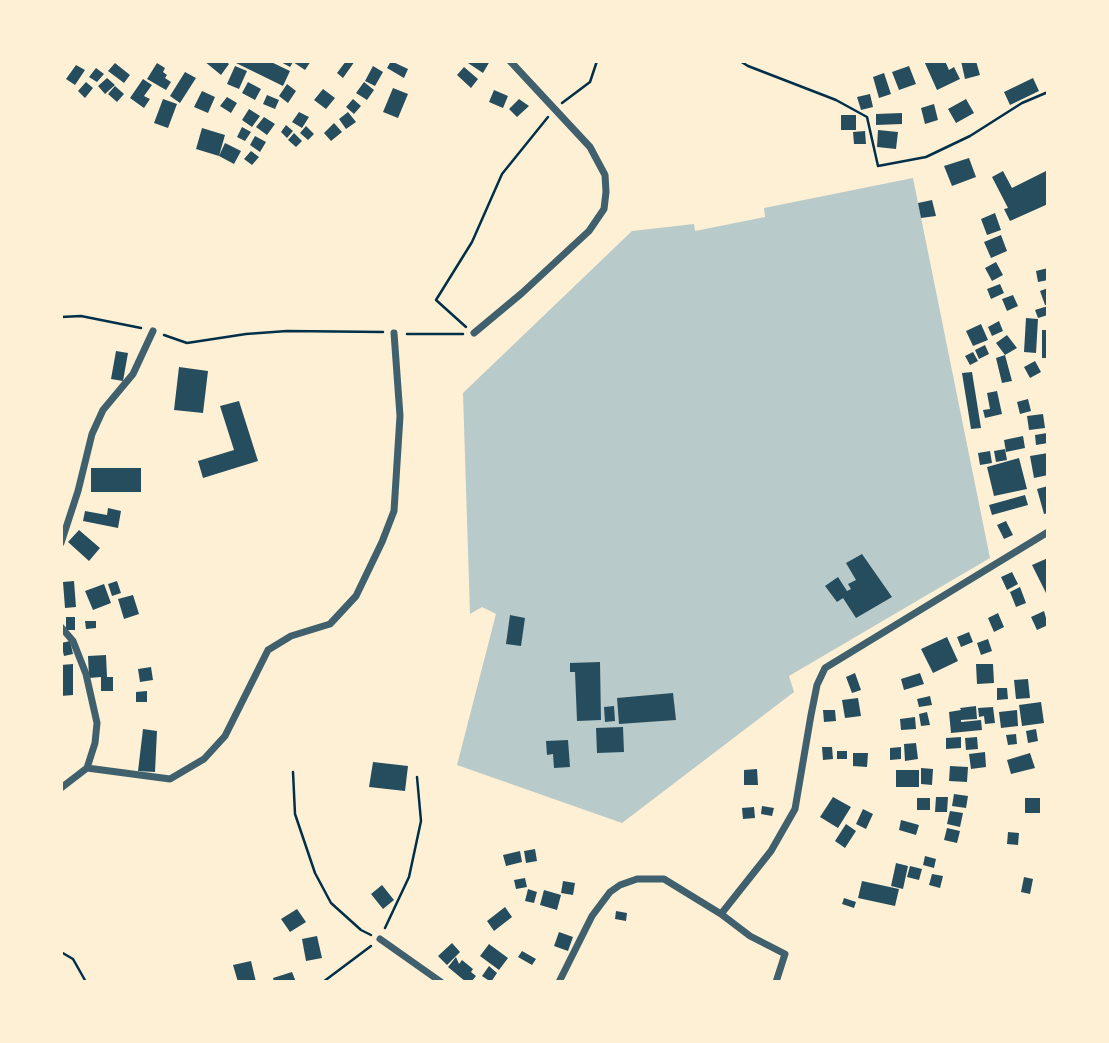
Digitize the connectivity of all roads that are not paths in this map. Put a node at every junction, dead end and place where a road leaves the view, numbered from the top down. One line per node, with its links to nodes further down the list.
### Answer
1 (510, 61): 4 (street)
2 (153, 331): 6 (street)
3 (394, 333): 8 (street)
4 (474, 333)
5 (1048, 531): 10 (street)
6 (61, 543)
7 (61, 627): 8 (street)
8 (87, 768): 9 (street)
9 (61, 788)
10 (721, 914): 13 (street); 14 (street)
11 (380, 939): 12 (street)
12 (441, 982)
13 (559, 982)
14 (776, 982)

